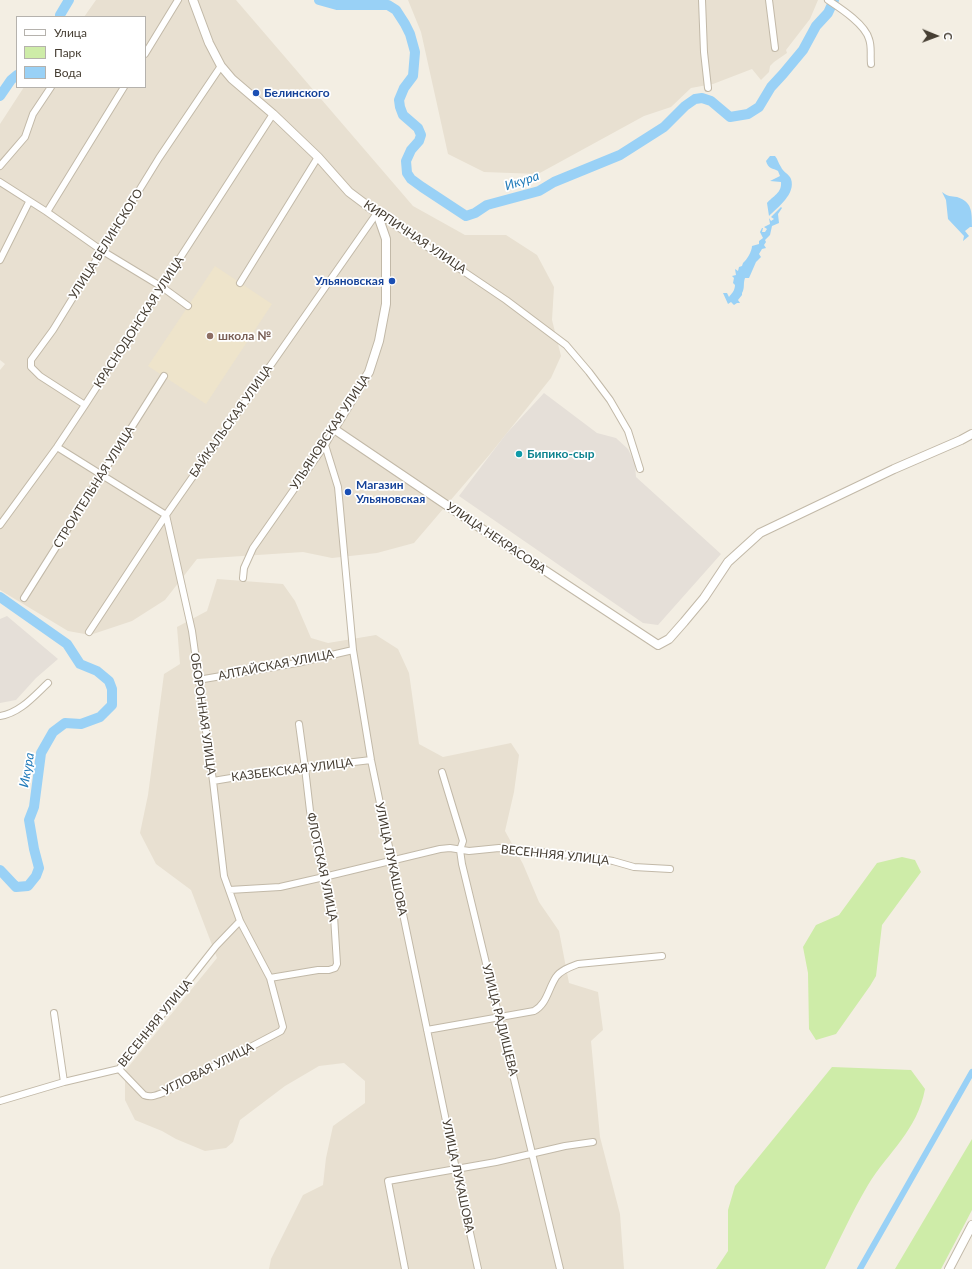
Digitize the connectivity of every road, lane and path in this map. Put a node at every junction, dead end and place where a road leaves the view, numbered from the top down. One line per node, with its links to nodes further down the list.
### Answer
1 (178, 0): 7 (street)
2 (193, 0): 9 (street, КИРПИЧНАЯ УЛИЦА)
3 (702, 0): 12 (street)
4 (769, 0): 6 (street)
5 (828, 0): 8 (street)
6 (775, 48)
7 (146, 52)
8 (871, 64)
9 (222, 66): 13 (street, КИРПИЧНАЯ УЛИЦА); 20 (street, УЛИЦА БЕЛИНСКОГО)
10 (50, 88): 15 (street)
11 (123, 88): 18 (street)
12 (708, 88)
13 (273, 114): 14 (street, КИРПИЧНАЯ УЛИЦА); 23 (street, КРАСНОДОНСКАЯ УЛИЦА)
14 (318, 157): 19 (street, КИРПИЧНАЯ УЛИЦА); 22 (street)
15 (0, 166)
16 (0, 182): 17 (street)
17 (29, 202): 18 (street); 21 (street)
18 (47, 212): 20 (street)
19 (377, 212): 27 (street, УЛЬЯНОВСКАЯ УЛИЦА); 31 (street, КИРПИЧНАЯ УЛИЦА); 33 (street, БАЙКАЛЬСКАЯ УЛИЦА)
20 (101, 250): 23 (street); 26 (street, УЛИЦА БЕЛИНСКОГО)
21 (0, 260)
22 (240, 283)
23 (162, 287): 24 (street); 26 (street, КРАСНОДОНСКАЯ УЛИЦА)
24 (188, 306)
25 (164, 376): 32 (street, СТРОИТЕЛЬНАЯ УЛИЦА)
26 (85, 405): 30 (street, КРАСНОДОНСКАЯ УЛИЦА)
27 (334, 429): 28 (street, УЛИЦА НЕКРАСОВА); 29 (street, УЛЬЯНОВСКАЯ УЛИЦА)
28 (972, 434)
29 (325, 445): 35 (street, УЛЬЯНОВСКАЯ УЛИЦА); 38 (street, УЛИЦА ЛУКАШОВА)
30 (57, 447): 32 (street); 34 (street, КРАСНОДОНСКАЯ УЛИЦА)
31 (640, 469)
32 (102, 475): 33 (street); 36 (street, СТРОИТЕЛЬНАЯ УЛИЦА)
33 (166, 515): 37 (street, БАЙКАЛЬСКАЯ УЛИЦА); 39 (street, ОБОРОННАЯ УЛИЦА)
34 (0, 525)
35 (243, 578)
36 (24, 598)
37 (89, 632)
38 (353, 650): 39 (street, АЛТАЙСКАЯ УЛИЦА); 43 (street, УЛИЦА ЛУКАШОВА)
39 (198, 680): 46 (street, ОБОРОННАЯ УЛИЦА)
40 (48, 683): 41 (street)
41 (0, 716)
42 (299, 724): 44 (street, ФЛОТСКАЯ УЛИЦА)
43 (371, 760): 44 (street, КАЗБЕКСКАЯ УЛИЦА); 48 (street, УЛИЦА ЛУКАШОВА)
44 (306, 768): 46 (street, КАЗБЕКСКАЯ УЛИЦА); 50 (street, ФЛОТСКАЯ УЛИЦА)
45 (442, 772): 47 (street, УЛИЦА РАДИЩЕВА)
46 (213, 780): 51 (street, ОБОРОННАЯ УЛИЦА)
47 (460, 850): 48 (street, ВЕСЕННЯЯ УЛИЦА); 49 (street, ВЕСЕННЯЯ УЛИЦА); 56 (street, УЛИЦА РАДИЩЕВА)
48 (391, 860): 50 (street, ВЕСЕННЯЯ УЛИЦА); 57 (street, УЛИЦА ЛУКАШОВА)
49 (670, 869)
50 (324, 877): 51 (street, ВЕСЕННЯЯ УЛИЦА); 54 (street, ФЛОТСКАЯ УЛИЦА)
51 (229, 890): 52 (street, ОБОРОННАЯ УЛИЦА)
52 (240, 921): 54 (street, ОБОРОННАЯ УЛИЦА); 59 (street, ВЕСЕННЯЯ УЛИЦА)
53 (662, 956): 56 (street)
54 (270, 978): 58 (street, ОБОРОННАЯ УЛИЦА)
55 (54, 1013): 60 (street)
56 (499, 1018): 57 (street); 63 (street, УЛИЦА РАДИЩЕВА)
57 (427, 1030): 64 (street, УЛИЦА ЛУКАШОВА)
58 (281, 1031): 59 (street, УГЛОВАЯ УЛИЦА)
59 (120, 1069): 60 (street, ВЕСЕННЯЯ УЛИЦА)
60 (64, 1082): 61 (street, ВЕСЕННЯЯ УЛИЦА)
61 (0, 1101)
62 (593, 1142): 63 (street)
63 (533, 1154): 64 (street); 68 (street, УЛИЦА РАДИЩЕВА)
64 (456, 1169): 66 (street); 67 (street, УЛИЦА ЛУКАШОВА)
65 (972, 1225): 69 (street)
66 (405, 1269)
67 (478, 1269)
68 (560, 1269)
69 (949, 1269)

